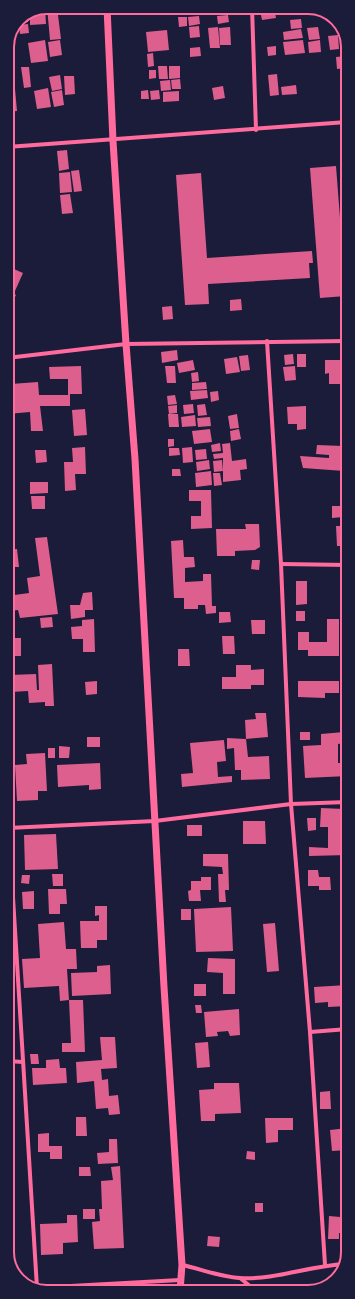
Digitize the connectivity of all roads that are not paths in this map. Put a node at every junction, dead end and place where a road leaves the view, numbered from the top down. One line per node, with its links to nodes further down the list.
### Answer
1 (107, 14): 5 (street)
2 (252, 14): 4 (street)
3 (341, 123): 4 (street)
4 (256, 130): 5 (street)
5 (113, 141): 6 (street); 9 (street)
6 (14, 147)
7 (267, 341): 8 (street); 9 (street); 11 (street)
8 (341, 342)
9 (126, 344): 10 (street); 15 (street)
10 (14, 357)
11 (281, 564): 12 (street); 14 (street)
12 (341, 565)
13 (341, 802): 14 (street)
14 (291, 804): 15 (street); 19 (street)
15 (155, 821): 16 (street); 23 (street)
16 (14, 828)
17 (14, 922): 21 (street)
18 (341, 1030): 19 (street)
19 (310, 1032): 24 (street)
20 (14, 1061): 21 (street)
21 (23, 1062): 27 (street)
22 (339, 1264): 24 (street)
23 (182, 1265): 25 (street); 26 (street)
24 (325, 1265): 25 (street)
25 (240, 1278): 30 (street)
26 (180, 1280): 28 (street); 29 (street)
27 (35, 1283)
28 (89, 1285)
29 (180, 1285)
30 (249, 1285)

